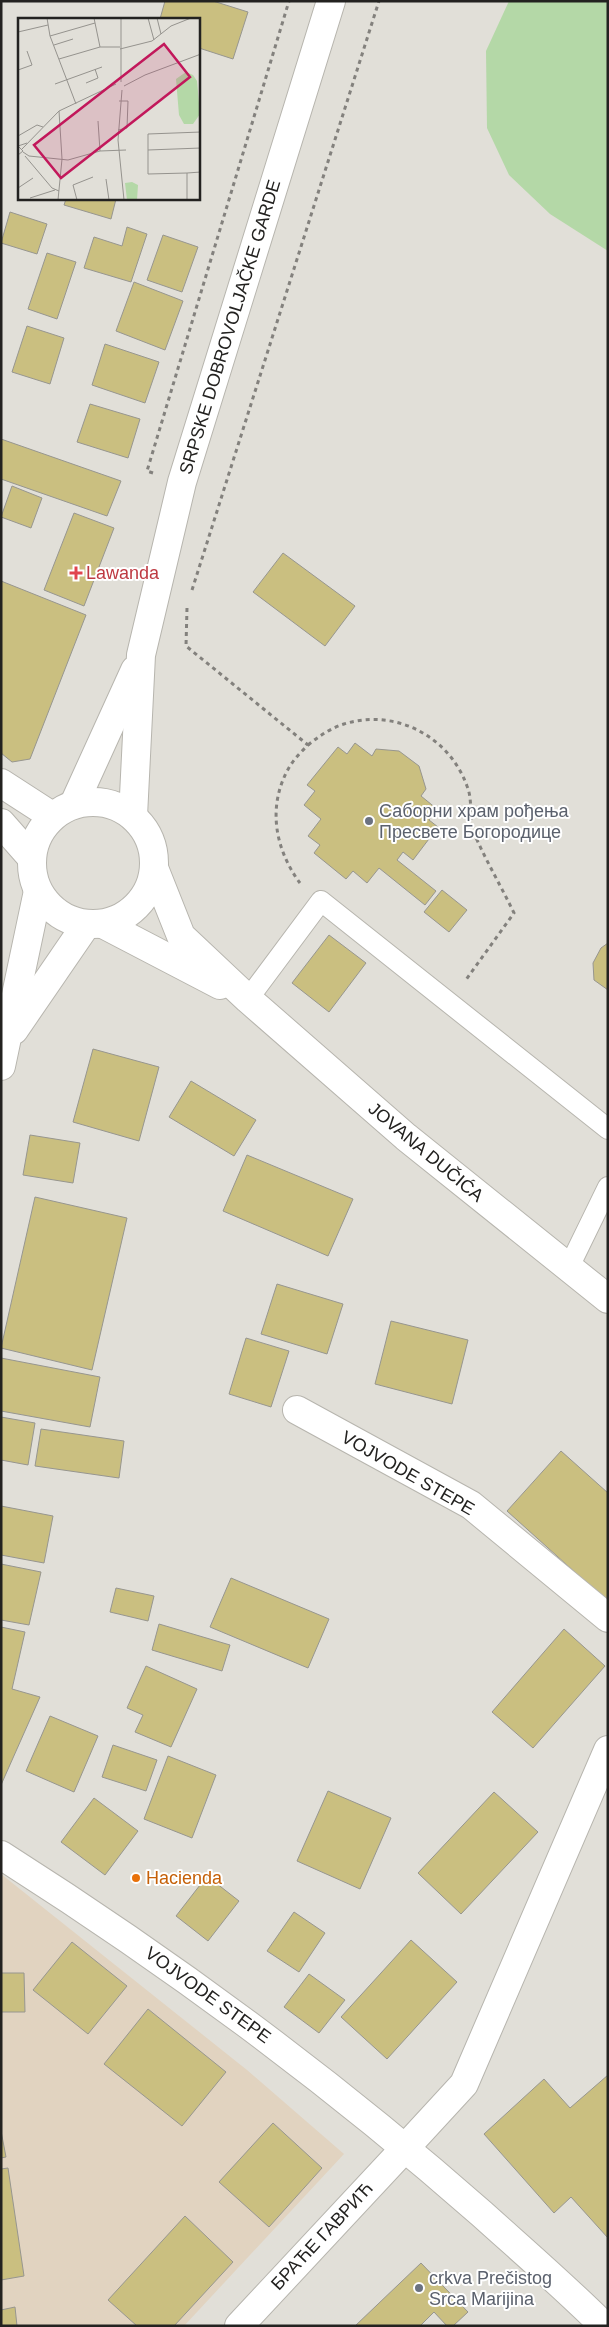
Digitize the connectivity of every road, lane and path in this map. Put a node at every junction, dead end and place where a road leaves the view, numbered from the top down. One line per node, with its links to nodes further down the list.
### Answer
1 (289, 1): 4 (path)
2 (331, 1): 4 (main road, SRPSKE DOBROVOLJAČKE GARDE)
3 (379, 1): 5 (path)
4 (182, 482): 7 (main road, SRPSKE DOBROVOLJAČKE GARDE)
5 (190, 595)
6 (187, 604): 8 (path)
7 (141, 655): 10 (main road); 11 (main road)
8 (308, 745): 16 (path); 19 (path)
9 (1, 783): 10 (main road)
10 (63, 810): 11 (main road); 13 (main road)
11 (133, 816): 14 (main road)
12 (1, 824): 13 (main road)
13 (31, 857): 15 (main road)
14 (154, 868): 17 (main road); 18 (main road)
15 (38, 892): 17 (main road); 20 (main road)
16 (321, 901): 18 (lane); 19 (lane)
17 (94, 924): 18 (main road); 20 (main road)
18 (248, 999): 23 (main road, JOVANA DUČIĆA)
19 (450, 1003): 21 (lane)
20 (4, 1054)
21 (608, 1128)
22 (608, 1187): 23 (lane)
23 (568, 1269): 24 (main road, JOVANA DUČIĆA)
24 (608, 1299)
25 (297, 1410): 26 (main road, VOJVODE STEPE)
26 (608, 1618)
27 (608, 1750): 29 (main road)
28 (1, 1855): 29 (main road, VOJVODE STEPE)
29 (406, 2147): 30 (main road, БРАЋЕ ГАВРИЋ); 31 (main road, VOJVODE STEPE)
30 (239, 2326)
31 (604, 2326)

